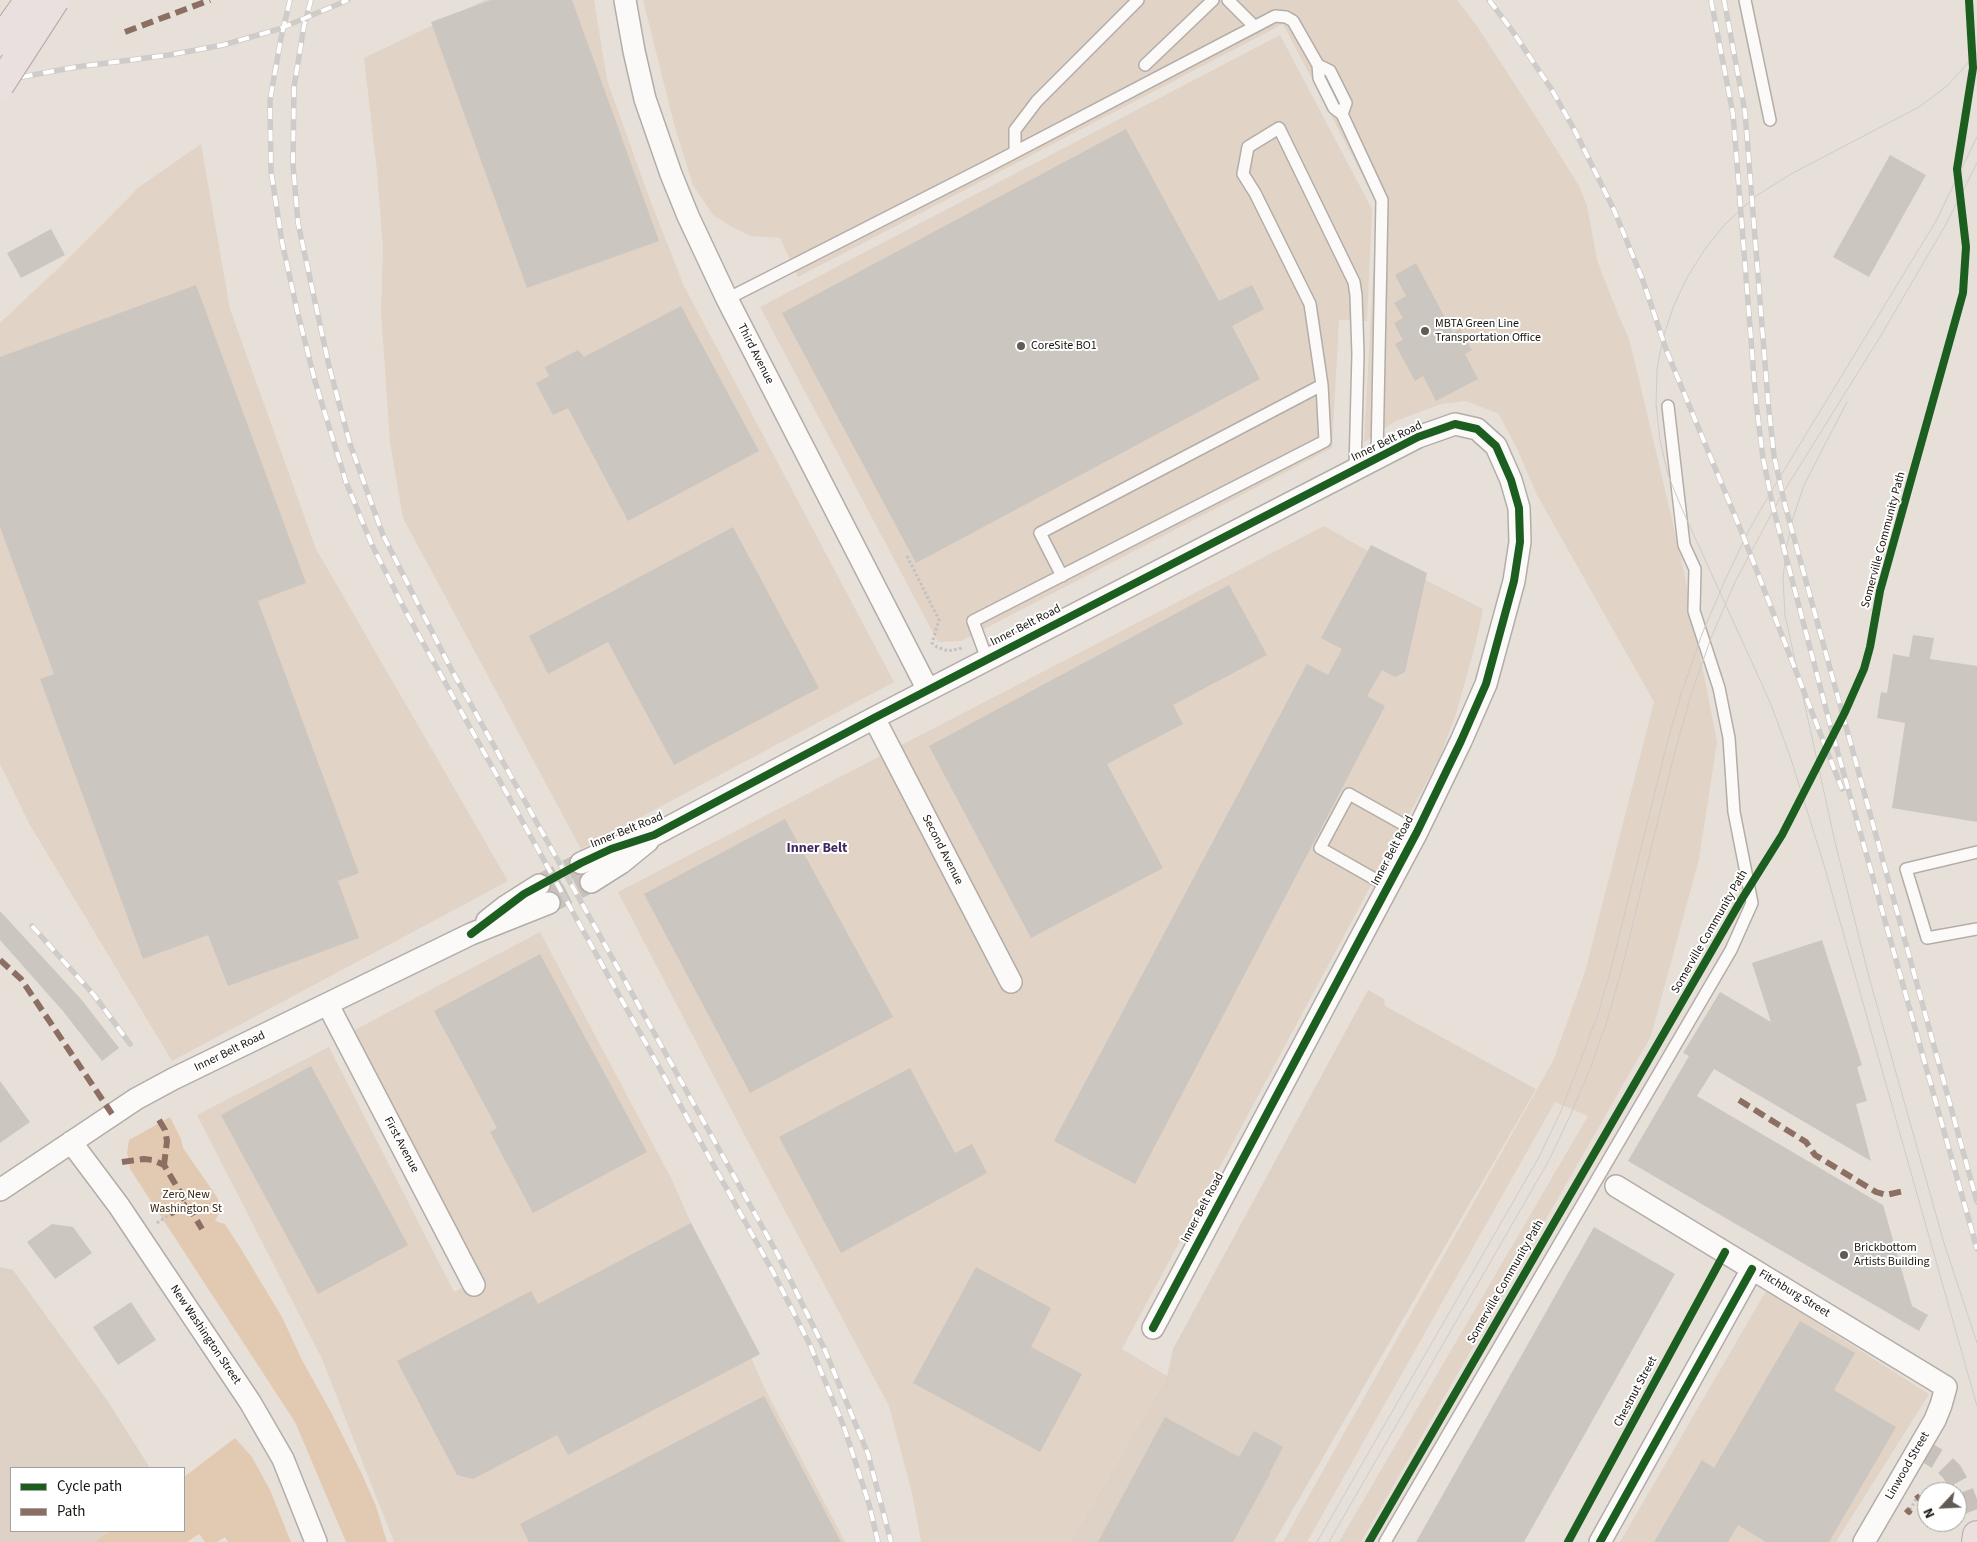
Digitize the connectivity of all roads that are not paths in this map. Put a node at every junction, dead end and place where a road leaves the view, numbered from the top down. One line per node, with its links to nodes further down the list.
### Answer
1 (28, 0): 9 (highway, bridge)
2 (55, 0): 11 (highway, bridge)
3 (625, 0): 14 (street, Third Avenue)
4 (1138, 0): 13 (lane)
5 (1213, 0): 10 (lane)
6 (1228, 0): 8 (lane)
7 (1745, 0): 12 (lane)
8 (1254, 26): 13 (lane); 17 (lane)
9 (0, 41)
10 (1145, 65)
11 (0, 84)
12 (1770, 120)
13 (1015, 152): 14 (lane)
14 (727, 300): 21 (street, Third Avenue)
15 (1322, 385): 18 (lane); 19 (lane); 19 (lane)
16 (1668, 406): 42 (lane)
17 (1377, 458): 18 (street, Inner Belt Road); 23 (street, Inner Belt Road)
18 (1355, 469): 20 (street, Inner Belt Road)
19 (1062, 576): 20 (lane)
20 (981, 663): 21 (street, Inner Belt Road)
21 (928, 690): 22 (street, Inner Belt Road)
22 (874, 718): 24 (street, Inner Belt Road); 31 (street, Second Avenue)
23 (1417, 832): 28 (street, Inner Belt Road); 28 (lane)
24 (654, 835): 26 (street, Inner Belt Road); 27 (street, Inner Belt Road)
25 (1977, 852): 30 (lane)
26 (581, 863)
27 (591, 882)
28 (1387, 886): 38 (street, Inner Belt Road)
29 (544, 894): 32 (street, Inner Belt Road)
30 (1977, 929)
31 (1011, 982)
32 (328, 1005): 33 (street, Inner Belt Road); 37 (street, First Avenue)
33 (71, 1142): 35 (street, Inner Belt Road); 41 (street, New Washington Street)
34 (1616, 1186): 36 (street, Fitchburg Street)
35 (0, 1190)
36 (1752, 1269): 39 (street, Fitchburg Street); 43 (street)
37 (474, 1285)
38 (1153, 1328)
39 (1946, 1387): 44 (street, Linwood Street)
40 (1977, 1535): 45 (highway)
41 (316, 1542)
42 (1385, 1542)
43 (1600, 1542)
44 (1864, 1542)
45 (1976, 1542)

